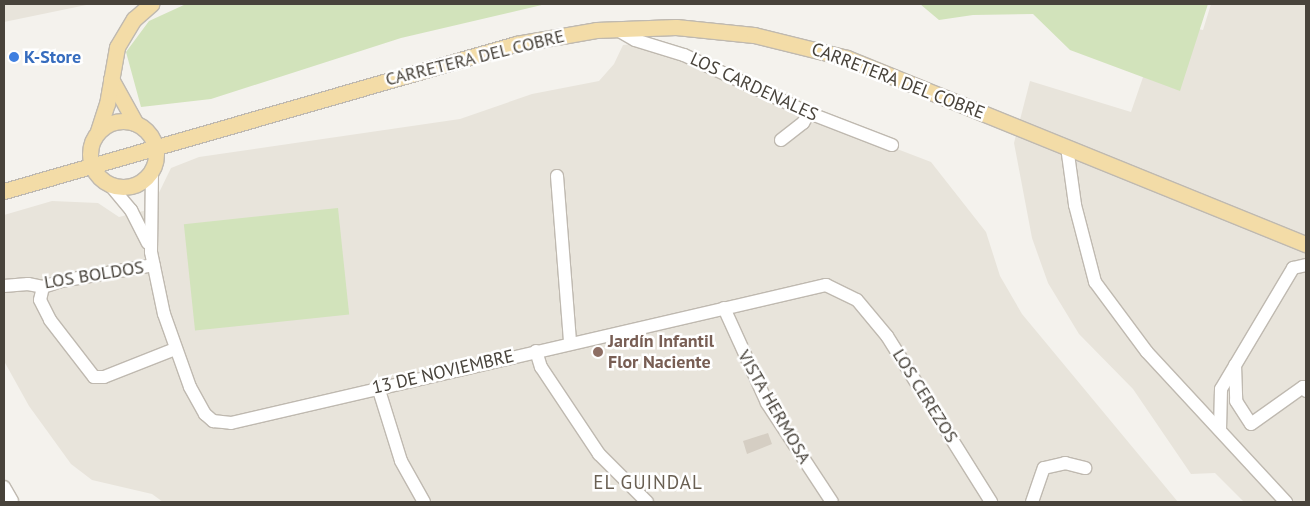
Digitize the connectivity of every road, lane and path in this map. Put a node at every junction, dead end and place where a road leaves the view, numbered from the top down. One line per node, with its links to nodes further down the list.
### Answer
1 (151, 4): 3 (main road)
2 (616, 29): 4 (street, LOS CARDENALES); 7 (main road, CARRETERA DEL COBRE); 11 (main road, CARRETERA DEL COBRE)
3 (111, 79): 5 (main road); 6 (main road)
4 (809, 113): 8 (street); 9 (street, LOS CARDENALES)
5 (141, 126): 6 (main road); 7 (main road); 10 (main road)
6 (97, 133): 12 (main road); 14 (main road)
7 (193, 135): 10 (main road, CARRETERA DEL COBRE); 13 (main road)
8 (781, 140)
9 (892, 145)
10 (155, 146): 12 (main road, CARRETERA DEL COBRE); 13 (main road)
11 (1067, 147): 18 (main road, CARRETERA DEL COBRE); 32 (street)
12 (91, 164): 14 (main road, CARRETERA DEL COBRE); 16 (main road)
13 (153, 166): 16 (main road); 19 (street, 13 DE NOVIEMBRE)
14 (60, 173): 16 (main road); 17 (main road, CARRETERA DEL COBRE)
15 (557, 176): 26 (street)
16 (106, 182): 19 (street, 13 DE NOVIEMBRE)
17 (4, 190)
18 (1306, 244)
19 (151, 252): 20 (street, 13 DE NOVIEMBRE)
20 (154, 265): 23 (street, LOS BOLDOS); 27 (street, 13 DE NOVIEMBRE)
21 (1306, 265): 29 (street)
22 (4, 286): 23 (street, LOS BOLDOS)
23 (43, 287): 27 (street)
24 (850, 295): 25 (street, 13 DE NOVIEMBRE); 39 (street, LOS CEREZOS)
25 (724, 308): 26 (street, 13 DE NOVIEMBRE); 38 (street, VISTA HERMOSA)
26 (570, 343): 28 (street, 13 DE NOVIEMBRE)
27 (175, 349): 30 (street, 13 DE NOVIEMBRE)
28 (536, 351): 30 (street, 13 DE NOVIEMBRE); 37 (street)
29 (1235, 365): 31 (street); 32 (street)
30 (378, 387): 36 (street)
31 (1306, 391)
32 (1220, 430): 41 (street)
33 (1085, 468): 40 (street)
34 (4, 487): 35 (street)
35 (12, 501)
36 (424, 502)
37 (647, 502)
38 (832, 502)
39 (991, 502)
40 (1032, 502)
41 (1286, 502)

